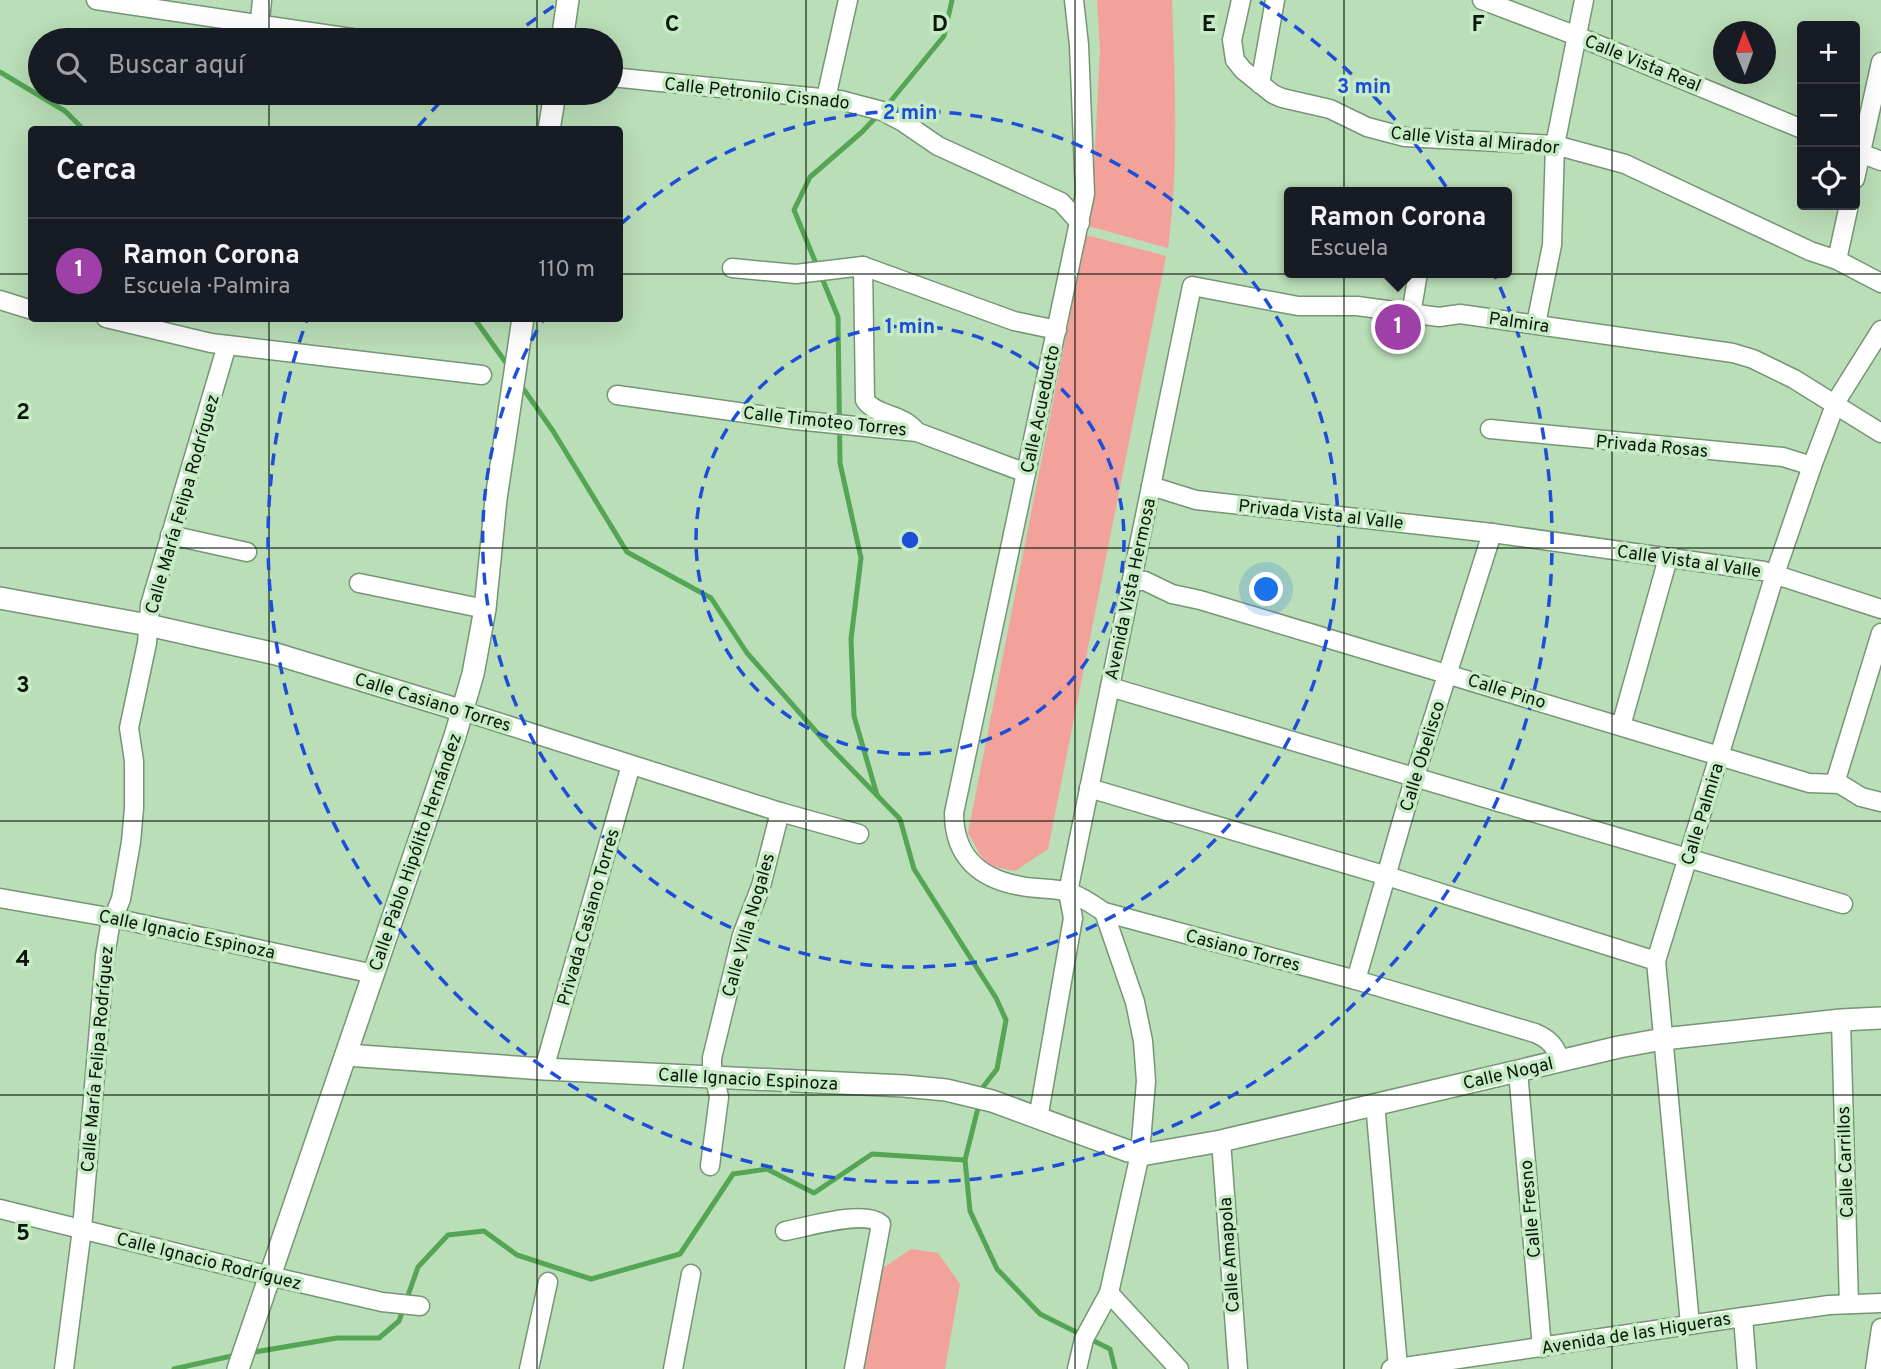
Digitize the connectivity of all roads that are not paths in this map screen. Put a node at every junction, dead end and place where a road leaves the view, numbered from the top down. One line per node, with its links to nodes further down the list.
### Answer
1 (96, 0): 10 (street)
2 (262, 0): 11 (street)
3 (568, 0): 12 (street)
4 (848, 0): 17 (street)
5 (1074, 0): 26 (street, Calle Acueducto)
6 (1241, 0): 16 (street, Calle Vista al Mirador)
7 (1275, 0): 16 (street)
8 (1482, 0): 13 (street, Calle Vista Real)
9 (1584, 0): 13 (street)
10 (239, 28)
11 (259, 28)
12 (564, 28)
13 (1577, 36): 20 (street, Calle Vista Real); 21 (street)
14 (1881, 62): 22 (street)
15 (623, 78): 17 (street, Calle Petronilo Cisnado)
16 (1260, 84): 21 (street, Calle Vista al Mirador)
17 (826, 98): 26 (street, Calle Petronilo Cisnado)
18 (553, 105): 19 (street)
19 (551, 126)
20 (1797, 127)
21 (1555, 145): 27 (street, Calle Vista al Mirador); 38 (street)
22 (1859, 147)
23 (1860, 153): 24 (street)
24 (1881, 161)
25 (1848, 210): 27 (street)
26 (1080, 223): 39 (street, Calle Acueducto)
27 (1837, 260): 31 (street, Calle Vista al Mirador)
28 (863, 266): 29 (street); 39 (street); 46 (street)
29 (732, 268)
30 (1417, 278): 35 (street)
31 (1881, 283)
32 (1192, 286): 35 (street, Palmira); 50 (street, Avenida Vista Hermosa)
33 (0, 300): 34 (street)
34 (28, 309)
35 (1411, 314): 38 (street, Palmira)
36 (124, 322): 41 (street)
37 (522, 322): 60 (street, Calle Pablo Hipólito Hernández)
38 (1536, 324): 44 (street, Palmira)
39 (1057, 330): 49 (street, Calle Acueducto)
40 (1881, 330): 44 (street, Calle Palmira)
41 (227, 345): 42 (street); 52 (street, Calle María Felipa Rodríguez)
42 (482, 375)
43 (617, 395): 46 (street, Calle Timoteo Torres)
44 (1835, 405): 47 (street); 48 (street, Calle Palmira)
45 (1490, 429): 48 (street, Privada Rosas)
46 (909, 431): 49 (street, Calle Timoteo Torres)
47 (1881, 433)
48 (1812, 466): 55 (street, Calle Palmira)
49 (1026, 473): 74 (street, Calle Acueducto)
50 (1151, 486): 51 (street, Privada Vista al Valle); 56 (street, Avenida Vista Hermosa)
51 (1492, 533): 54 (street, Calle Vista al Valle); 63 (street, Calle Obelisco)
52 (170, 535): 53 (street); 61 (street, Calle María Felipa Rodríguez)
53 (247, 552)
54 (1668, 558): 55 (street, Calle Vista al Valle); 66 (street)
55 (1775, 574): 59 (street, Calle Vista al Valle); 67 (street, Calle Palmira)
56 (1132, 581): 63 (street, Calle Pino); 64 (street, Avenida Vista Hermosa)
57 (359, 583): 60 (street)
58 (0, 598): 61 (street, Calle Casiano Torres)
59 (1881, 609)
60 (485, 610): 65 (street, Calle Pablo Hipólito Hernández)
61 (148, 625): 65 (street, Calle Casiano Torres); 82 (street, Calle María Felipa Rodríguez)
62 (1881, 633): 70 (street)
63 (1448, 673): 66 (street, Calle Pino); 69 (street, Calle Obelisco)
64 (1110, 687): 69 (street); 71 (street, Avenida Vista Hermosa)
65 (463, 711): 68 (street, Calle Casiano Torres); 84 (street, Calle Pablo Hipólito Hernández)
66 (1622, 726): 67 (street, Calle Pino)
67 (1720, 755): 70 (street, Calle Pino); 76 (street, Calle Palmira)
68 (631, 765): 73 (street, Calle Casiano Torres); 91 (street, Privada Casiano Torres)
69 (1415, 776): 76 (street); 77 (street, Calle Obelisco)
70 (1835, 783): 72 (street, Calle Pino)
71 (1089, 788): 77 (street); 78 (street, Avenida Vista Hermosa)
72 (1881, 802)
73 (780, 812): 75 (street, Calle Casiano Torres); 93 (street, Calle Villa Nogales)
74 (954, 813): 78 (street, Casiano Torres)
75 (859, 834)
76 (1688, 859): 80 (street); 83 (street, Calle Palmira)
77 (1387, 876): 83 (street); 85 (street, Calle Obelisco)
78 (1068, 892): 81 (street, Casiano Torres); 95 (street, Avenida Vista Hermosa)
79 (0, 898): 82 (street, Calle Ignacio Espinoza)
80 (1843, 904)
81 (1104, 912): 85 (street, Casiano Torres); 97 (street)
82 (114, 918): 84 (street, Calle Ignacio Espinoza); 100 (street, Calle María Felipa Rodríguez)
83 (1656, 961): 88 (street, Calle Palmira)
84 (374, 974): 89 (street, Calle Pablo Hipólito Hernández)
85 (1356, 980): 90 (street, Casiano Torres)
86 (1881, 1018): 87 (street, Calle Nogal)
87 (1841, 1020): 88 (street, Calle Nogal); 107 (street, Calle Carrillos)
88 (1663, 1039): 90 (street, Calle Nogal); 110 (street, Calle Palmira)
89 (346, 1055): 91 (street, Calle Ignacio Espinoza); 103 (street, Calle Pablo Hipólito Hernández)
90 (1560, 1061): 92 (street, Calle Nogal)
91 (544, 1069): 93 (street, Calle Ignacio Espinoza)
92 (1518, 1071): 94 (street, Calle Nogal); 112 (street, Calle Fresno)
93 (715, 1078): 95 (street, Calle Ignacio Espinoza); 98 (street, Calle Villa Nogales)
94 (1375, 1104): 96 (street, Calle Nogal); 114 (street)
95 (1038, 1119): 97 (street, Calle Ignacio Espinoza)
96 (1221, 1140): 97 (street, Calle Nogal); 122 (street, Calle Amapola)
97 (1140, 1154): 105 (street)
98 (710, 1166)
99 (0, 1209): 100 (street, Calle Ignacio Rodríguez)
100 (82, 1229): 103 (street, Calle Ignacio Rodríguez); 115 (street, Calle María Felipa Rodríguez)
101 (785, 1231): 119 (street)
102 (691, 1274): 118 (street)
103 (270, 1276): 108 (street, Calle Ignacio Rodríguez); 116 (street, Calle Pablo Hipólito Hernández)
104 (548, 1282): 117 (street)
105 (1109, 1293): 120 (street); 121 (street)
106 (1881, 1303): 107 (street, Avenida de las Higueras)
107 (1849, 1304): 109 (street, Avenida de las Higueras)
108 (419, 1306)
109 (1744, 1317): 110 (street, Avenida de las Higueras); 123 (street)
110 (1690, 1324): 112 (street, Avenida de las Higueras)
111 (1881, 1328): 124 (street)
112 (1542, 1348): 113 (street, Avenida de las Higueras)
113 (1464, 1364): 114 (street, Avenida de las Higueras)
114 (1395, 1368)
115 (64, 1369)
116 (238, 1369)
117 (529, 1369)
118 (673, 1369)
119 (854, 1369)
120 (1077, 1369)
121 (1179, 1369)
122 (1238, 1369)
123 (1746, 1369)
124 (1875, 1369)

